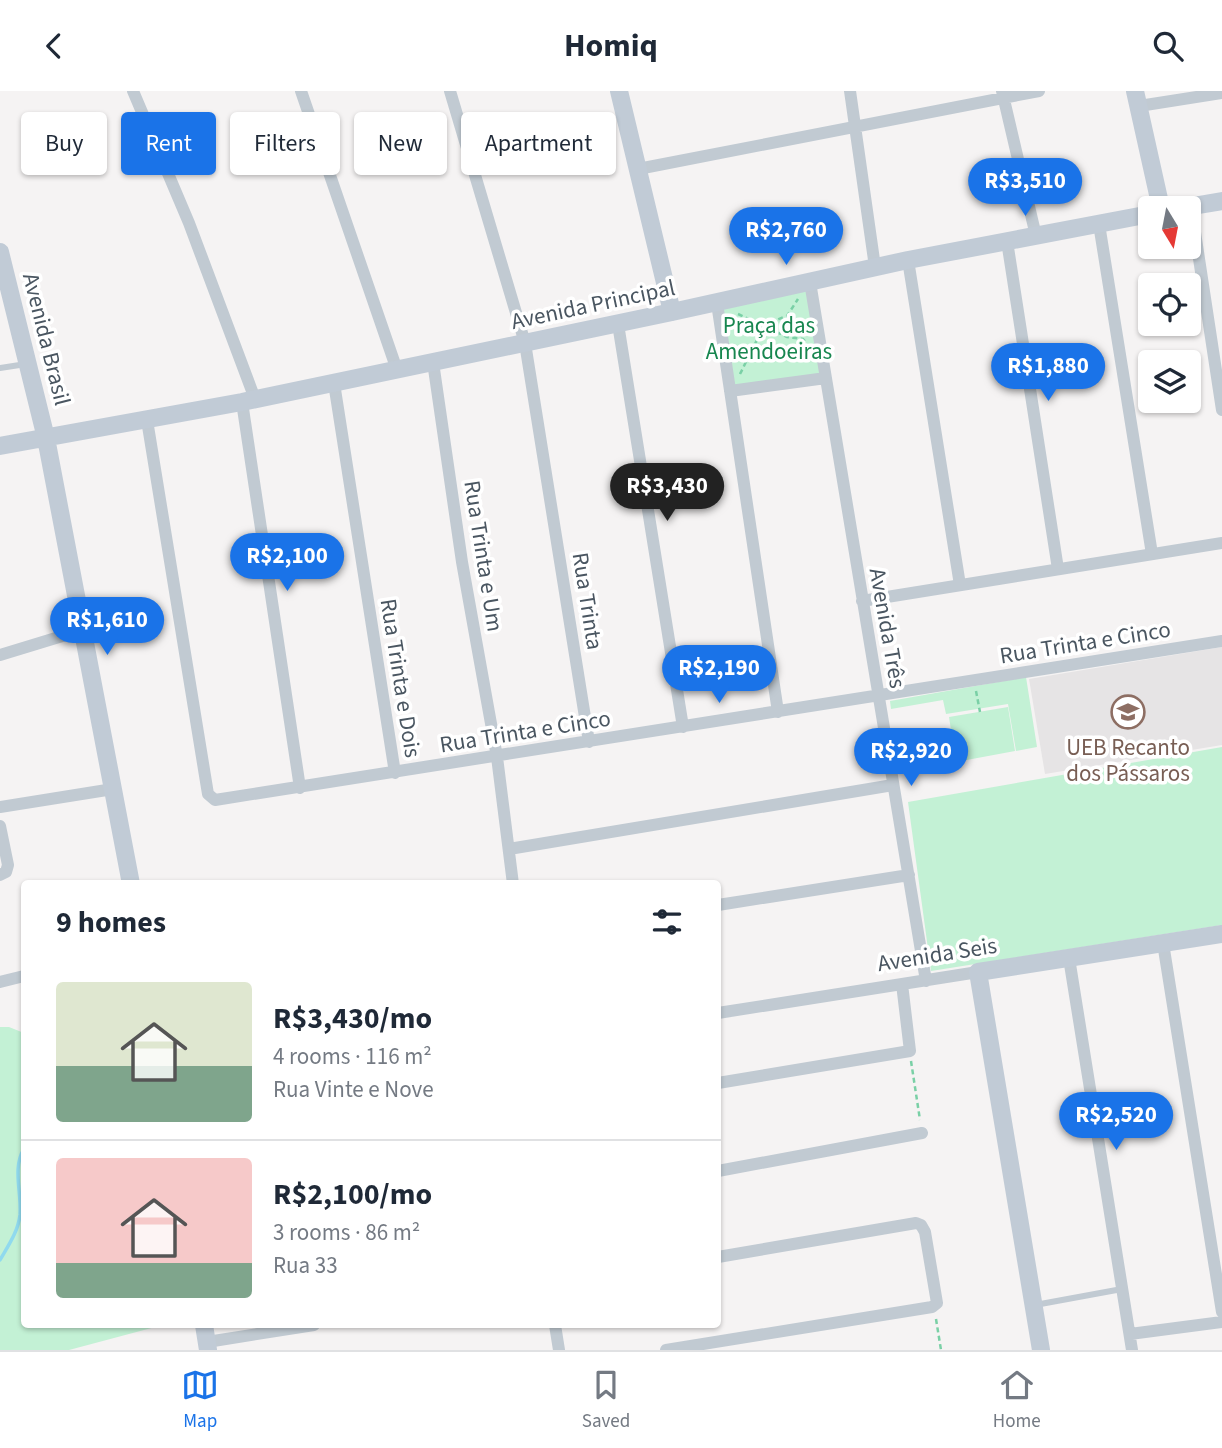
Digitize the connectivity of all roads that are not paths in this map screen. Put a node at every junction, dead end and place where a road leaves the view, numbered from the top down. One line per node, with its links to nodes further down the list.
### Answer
1 (301, 91): 33 (street)
2 (450, 91): 28 (street, Rua Trinta)
3 (620, 91): 12 (street)
4 (849, 91): 11 (street)
5 (1039, 91): 8 (street)
6 (137, 92): 37 (street)
7 (1222, 93): 9 (street)
8 (1003, 94): 11 (street); 18 (street)
9 (1202, 94): 10 (street)
10 (1137, 99): 13 (street)
11 (855, 127): 12 (street); 23 (street)
12 (638, 169): 26 (street)
13 (1158, 196)
14 (1222, 201): 15 (street)
15 (1201, 204)
16 (1138, 216): 17 (street, Avenida Principal)
17 (1099, 224): 18 (street, Avenida Principal); 43 (street)
18 (1037, 236): 19 (street, Avenida Principal)
19 (1007, 241): 22 (street, Avenida Principal); 44 (street)
20 (1198, 259): 29 (street)
21 (1, 260): 31 (street, Avenida Brasil)
22 (908, 260): 23 (street, Avenida Principal); 45 (street)
23 (875, 267): 24 (street, Avenida Principal)
24 (810, 282): 25 (street, Avenida Principal); 34 (street, Avenida Três)
25 (717, 303): 26 (street, Avenida Principal); 36 (street)
26 (672, 312): 27 (street, Avenida Principal)
27 (618, 324): 28 (street, Avenida Principal); 52 (street)
28 (525, 343): 30 (street, Avenida Principal); 53 (street, Rua Trinta)
29 (1217, 344): 38 (street)
30 (433, 362): 33 (street, Avenida Principal); 54 (street, Rua Trinta e Um)
31 (28, 363): 32 (lane); 40 (street, Avenida Brasil)
32 (0, 368)
33 (397, 370): 35 (street, Avenida Principal)
34 (825, 378): 36 (street); 46 (street, Avenida Três)
35 (334, 383): 37 (street, Avenida Principal); 55 (street, Rua Trinta e Dois)
36 (730, 391): 51 (street)
37 (248, 401): 39 (street, Avenida Principal); 57 (street)
38 (1222, 410)
39 (147, 421): 40 (street, Avenida Principal); 57 (street, Rua Trinta e Cinco)
40 (46, 437): 41 (street, Avenida Principal); 47 (street, Avenida Brasil)
41 (0, 446)
42 (1222, 543): 43 (street)
43 (1152, 554): 44 (street)
44 (1058, 569): 45 (street)
45 (960, 585): 46 (street)
46 (862, 601): 50 (street, Avenida Três)
47 (82, 630): 49 (street); 58 (street, Avenida Brasil)
48 (1222, 641): 50 (street, Rua Trinta e Cinco)
49 (0, 656)
50 (878, 696): 51 (street, Rua Trinta e Cinco); 56 (street, Avenida Três)
51 (778, 712): 52 (street, Rua Trinta e Cinco)
52 (683, 727): 53 (street, Rua Trinta e Cinco)
53 (589, 742): 54 (street, Rua Trinta e Cinco)
54 (497, 757): 55 (street, Rua Trinta e Cinco); 61 (street, Rua Trinta e Um)
55 (395, 773): 57 (street, Rua Trinta e Cinco)
56 (894, 785): 61 (street); 63 (street, Avenida Três)
57 (300, 788)
58 (113, 789): 59 (street); 64 (street, Avenida Brasil)
59 (0, 807)
60 (0, 826): 62 (street)
61 (509, 849): 65 (street, Rua Trinta e Um)
62 (3, 874)
63 (909, 875): 66 (street); 72 (street, Avenida Três)
64 (130, 880)
65 (513, 880)
66 (721, 905)
67 (1222, 934): 68 (street, Avenida Seis)
68 (1163, 943): 69 (street, Avenida Seis); 82 (street)
69 (1069, 958): 70 (street, Avenida Seis); 80 (street)
70 (978, 972): 72 (street, Avenida Seis); 81 (street)
71 (21, 976): 73 (street)
72 (926, 981): 74 (street, Avenida Seis)
73 (0, 982)
74 (902, 984): 75 (street, Avenida Seis); 76 (street)
75 (721, 1013)
76 (721, 1082)
77 (922, 1133): 78 (street)
78 (721, 1170)
79 (721, 1256): 89 (street)
80 (1122, 1289): 81 (lane); 86 (street)
81 (1034, 1305): 90 (street)
82 (1222, 1312)
83 (1222, 1322): 86 (street)
84 (291, 1328): 87 (street)
85 (555, 1328): 88 (street)
86 (1130, 1334): 91 (street)
87 (206, 1339)
88 (559, 1350)
89 (666, 1350)
90 (1041, 1350)
91 (1132, 1350)

